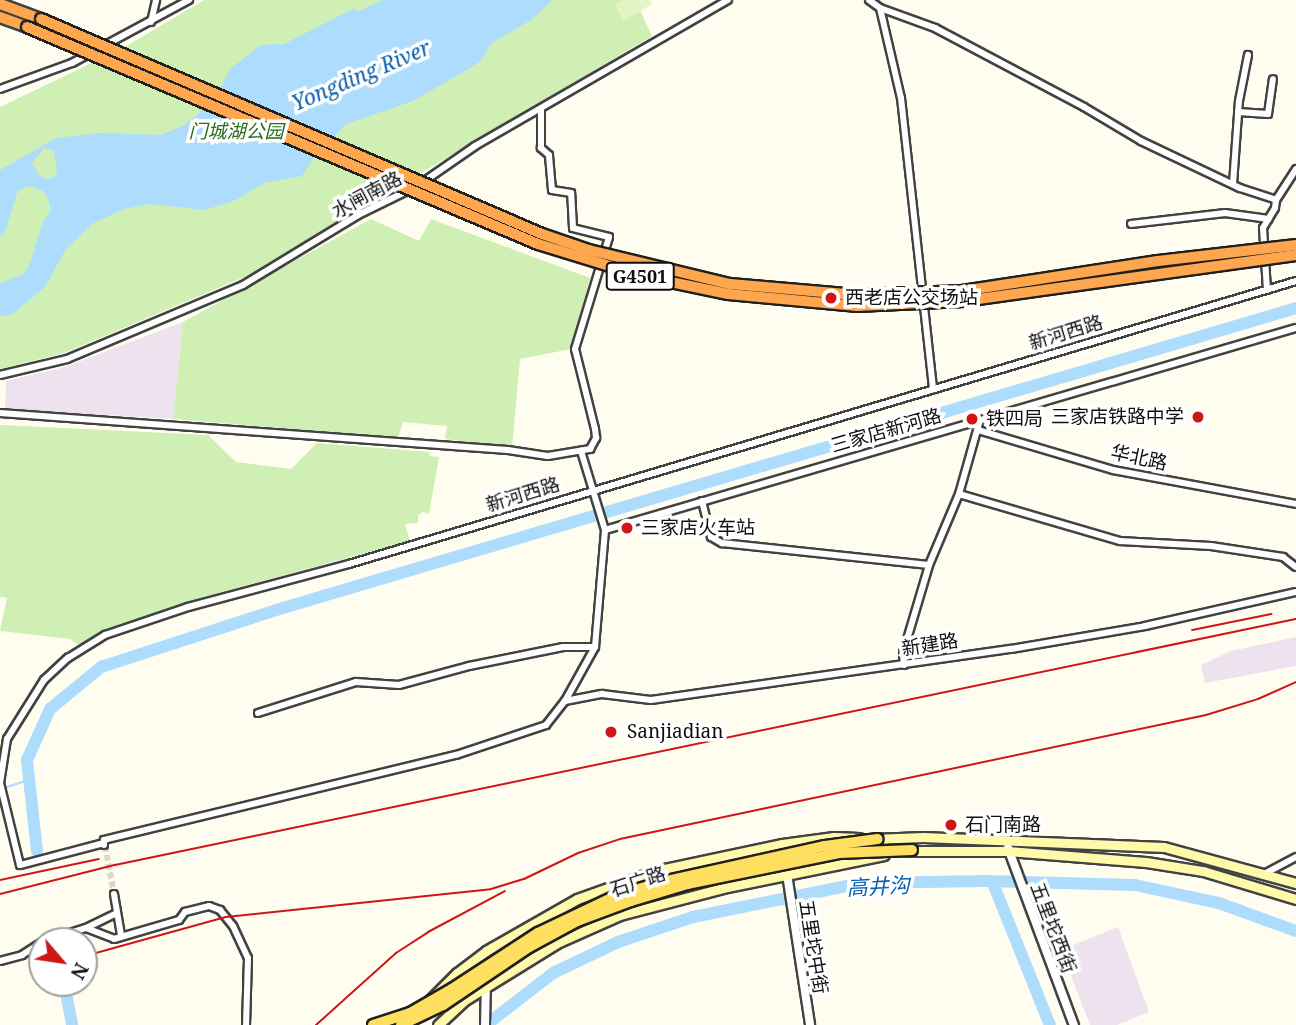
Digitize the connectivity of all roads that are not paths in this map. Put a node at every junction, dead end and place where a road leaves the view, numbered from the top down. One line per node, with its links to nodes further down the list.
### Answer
1 (156, 0): 8 (street)
2 (189, 0): 8 (street)
3 (728, 0): 12 (street, 水闸南路)
4 (869, 0): 6 (street)
5 (0, 4): 19 (highway, G4501, bridge)
6 (880, 9): 15 (street); 25 (street)
7 (0, 17): 20 (highway, G4501, bridge)
8 (151, 22): 11 (street)
9 (1248, 55): 13 (street)
10 (1273, 79): 13 (street)
11 (0, 89)
12 (541, 108): 24 (street, 水闸南路); 29 (street)
13 (1238, 112): 15 (street)
14 (1296, 169): 16 (street)
15 (1233, 184): 16 (street)
16 (1276, 200): 17 (street)
17 (1269, 219): 18 (street); 22 (street)
18 (1131, 224)
19 (1296, 245)
20 (1296, 255)
21 (1296, 281): 22 (street, 新河西路)
22 (1267, 290): 25 (street, 新河西路)
23 (1296, 328): 27 (street, 三家店新河路)
24 (0, 375)
25 (933, 389): 30 (street, 新河西路)
26 (0, 413): 29 (street)
27 (980, 420): 28 (street); 32 (street, 三家店新河路)
28 (978, 430): 31 (street); 33 (street, 华北路)
29 (581, 452): 30 (street)
30 (593, 491): 34 (street); 42 (street, 新河西路)
31 (960, 494): 35 (street); 36 (street)
32 (702, 501): 34 (street, 三家店新河路); 35 (street)
33 (1296, 504)
34 (605, 530): 38 (street)
35 (929, 565): 39 (street)
36 (1296, 567)
37 (1296, 592): 39 (street, 新建路)
38 (595, 647): 40 (street); 41 (street)
39 (904, 665): 40 (street, 新建路)
40 (565, 701): 43 (street, 新河西路)
41 (258, 713)
42 (3, 745): 43 (street, 新河西路)
43 (0, 783)
44 (878, 839): 45 (main road); 59 (main road); 63 (main road, 石广路, bridge)
45 (1008, 841): 47 (street, 五里坨西街); 49 (main road)
46 (912, 850): 47 (main road); 50 (main road); 64 (main road, 石广路, bridge)
47 (1008, 851): 53 (main road); 69 (street, 五里坨西街)
48 (1296, 857): 49 (street)
49 (1266, 873): 51 (main road)
50 (787, 874): 61 (main road); 68 (street, 五里坨中街)
51 (1296, 883)
52 (114, 894): 54 (street)
53 (1296, 899)
54 (117, 913): 55 (street); 57 (street)
55 (88, 927)
56 (98, 933): 57 (street)
57 (121, 935): 62 (street)
58 (28, 951): 60 (street)
59 (486, 951): 61 (street); 65 (main road)
60 (0, 961)
61 (486, 987): 66 (main road); 67 (street)
62 (246, 1025)
63 (373, 1025)
64 (401, 1025)
65 (409, 1025)
66 (438, 1025)
67 (485, 1025)
68 (810, 1025)
69 (1074, 1025)

